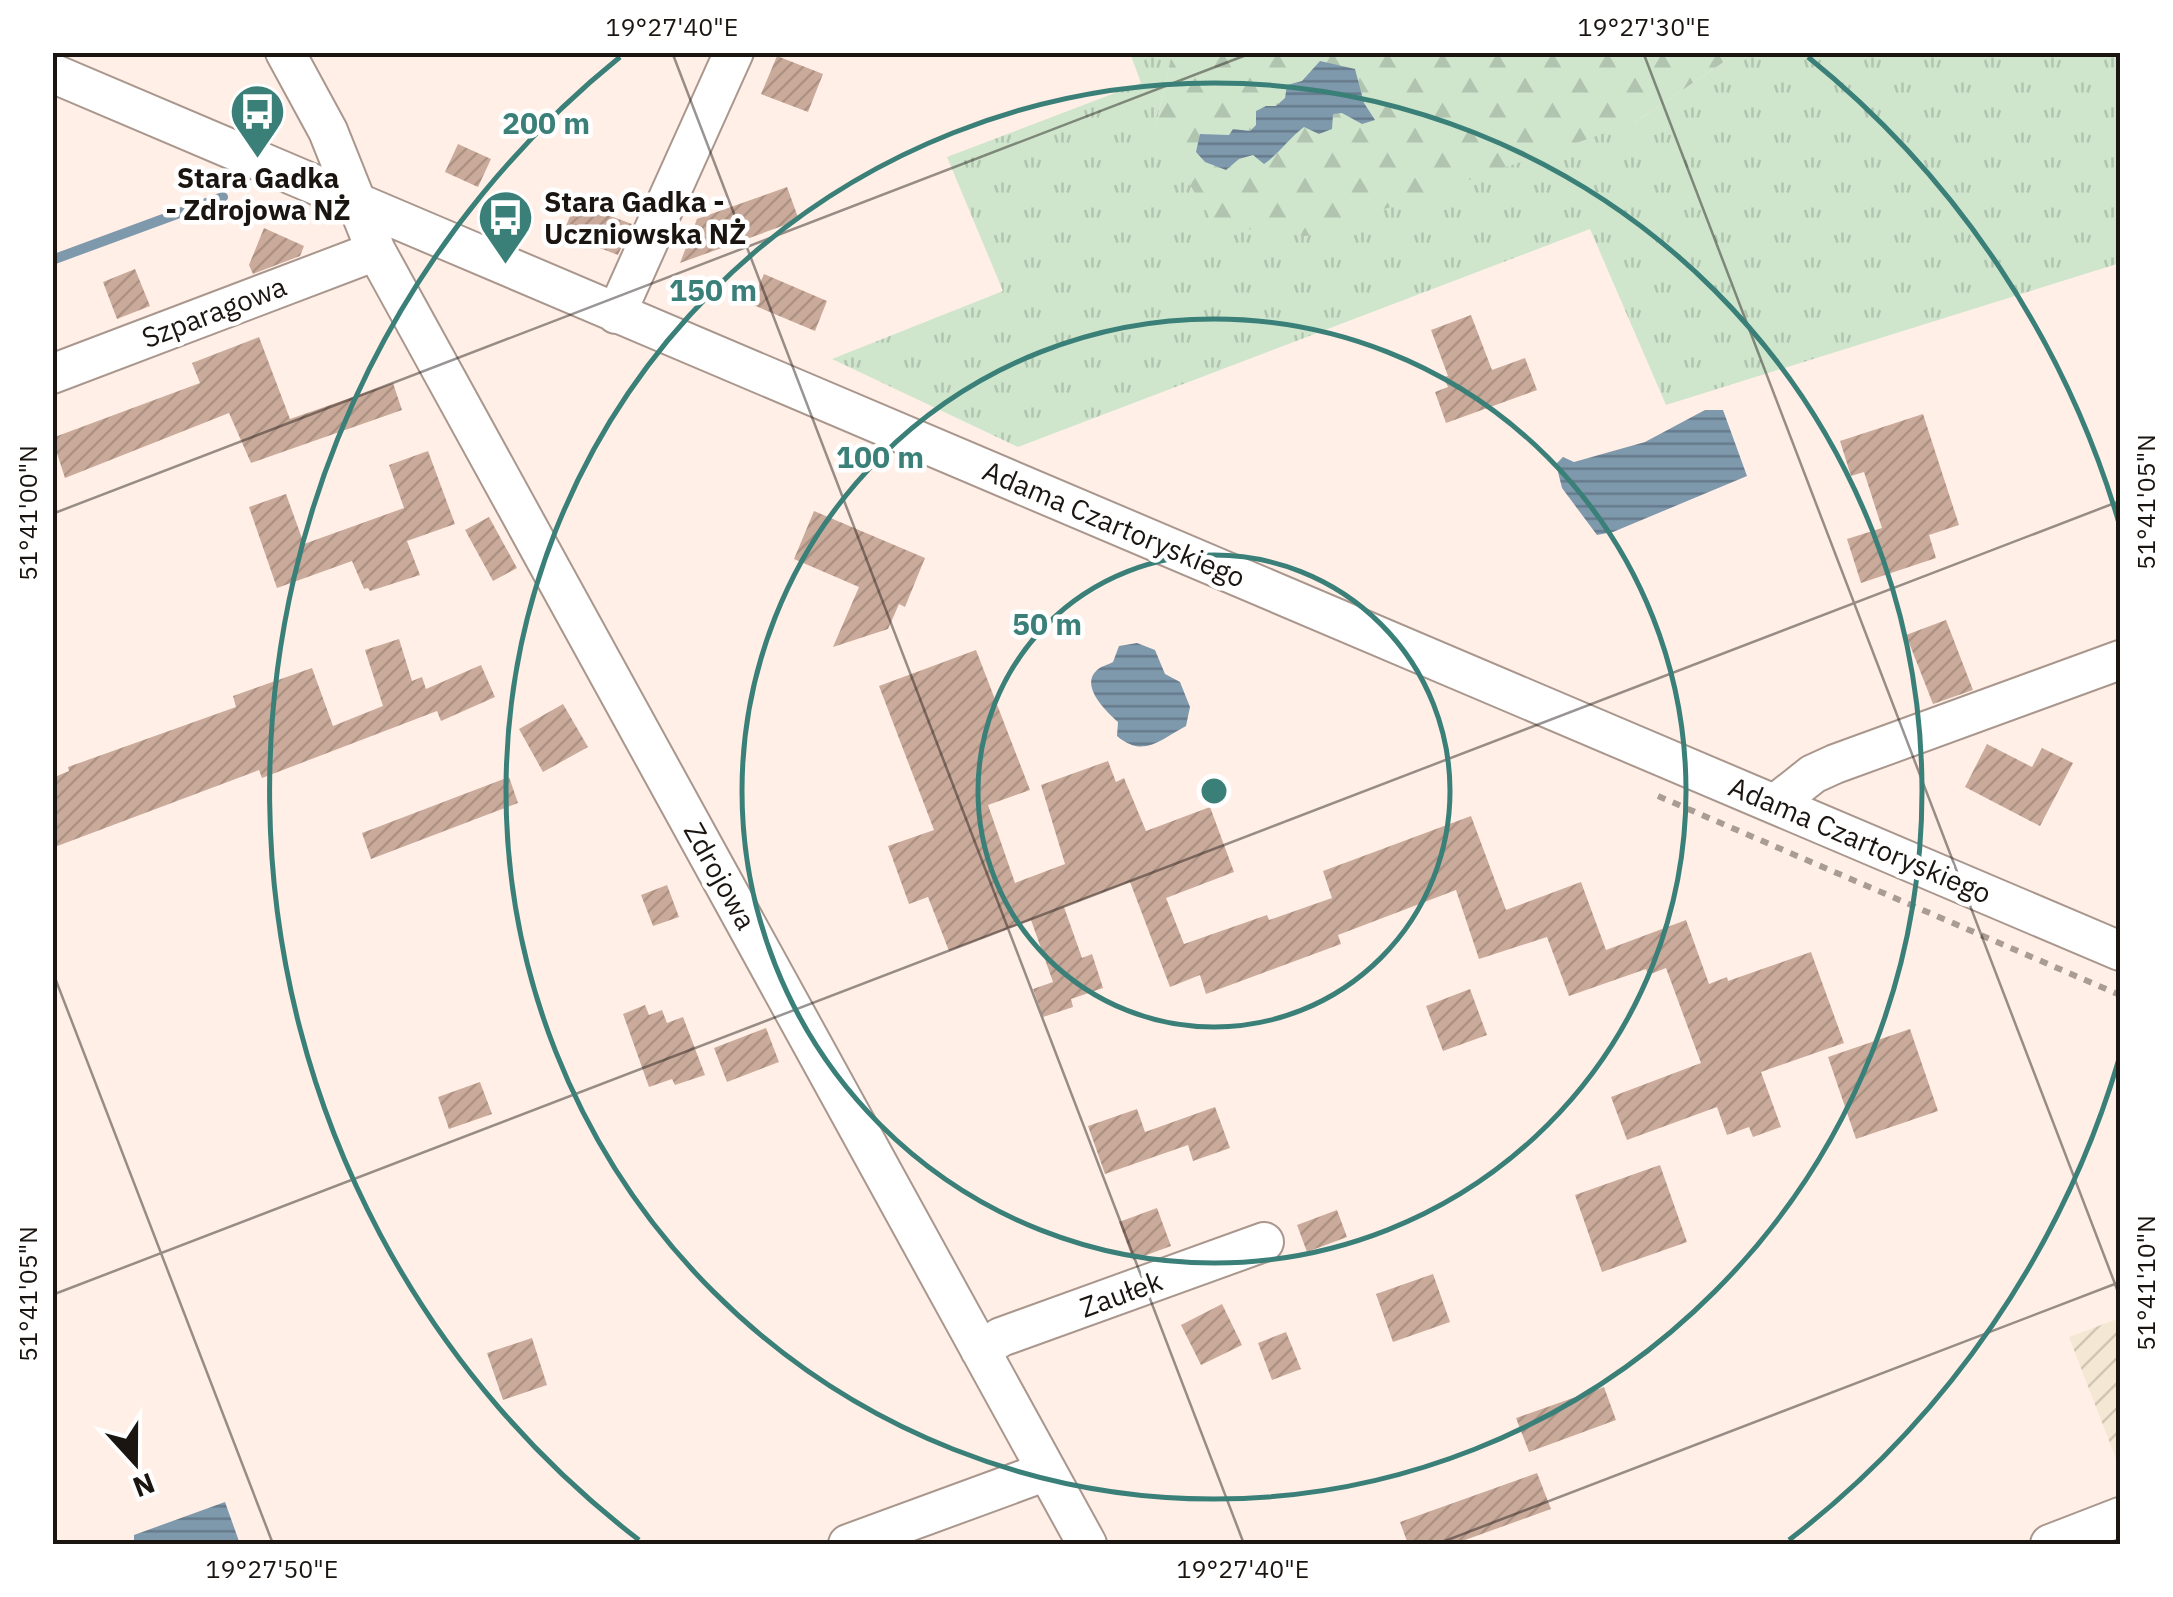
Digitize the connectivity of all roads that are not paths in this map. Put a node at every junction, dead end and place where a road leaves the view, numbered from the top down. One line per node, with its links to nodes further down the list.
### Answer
1 (286, 52): 4 (street, Zdrojowa)
2 (734, 52): 6 (street)
3 (52, 73): 4 (street, Adama Czartoryskiego)
4 (359, 204): 5 (street, Zdrojowa); 6 (street, Adama Czartoryskiego)
5 (376, 251): 7 (street, Szparagowa); 12 (street, Zdrojowa)
6 (616, 314): 9 (street, Adama Czartoryskiego)
7 (52, 374)
8 (2120, 660): 9 (street)
9 (1776, 804): 10 (street, Adama Czartoryskiego)
10 (2120, 951)
11 (1264, 1242): 12 (street, Zaułek)
12 (980, 1350): 13 (street, Zdrojowa)
13 (1047, 1470): 15 (street); 16 (street, Zdrojowa)
14 (2120, 1517): 17 (street)
15 (848, 1544)
16 (1088, 1544)
17 (2050, 1544)

